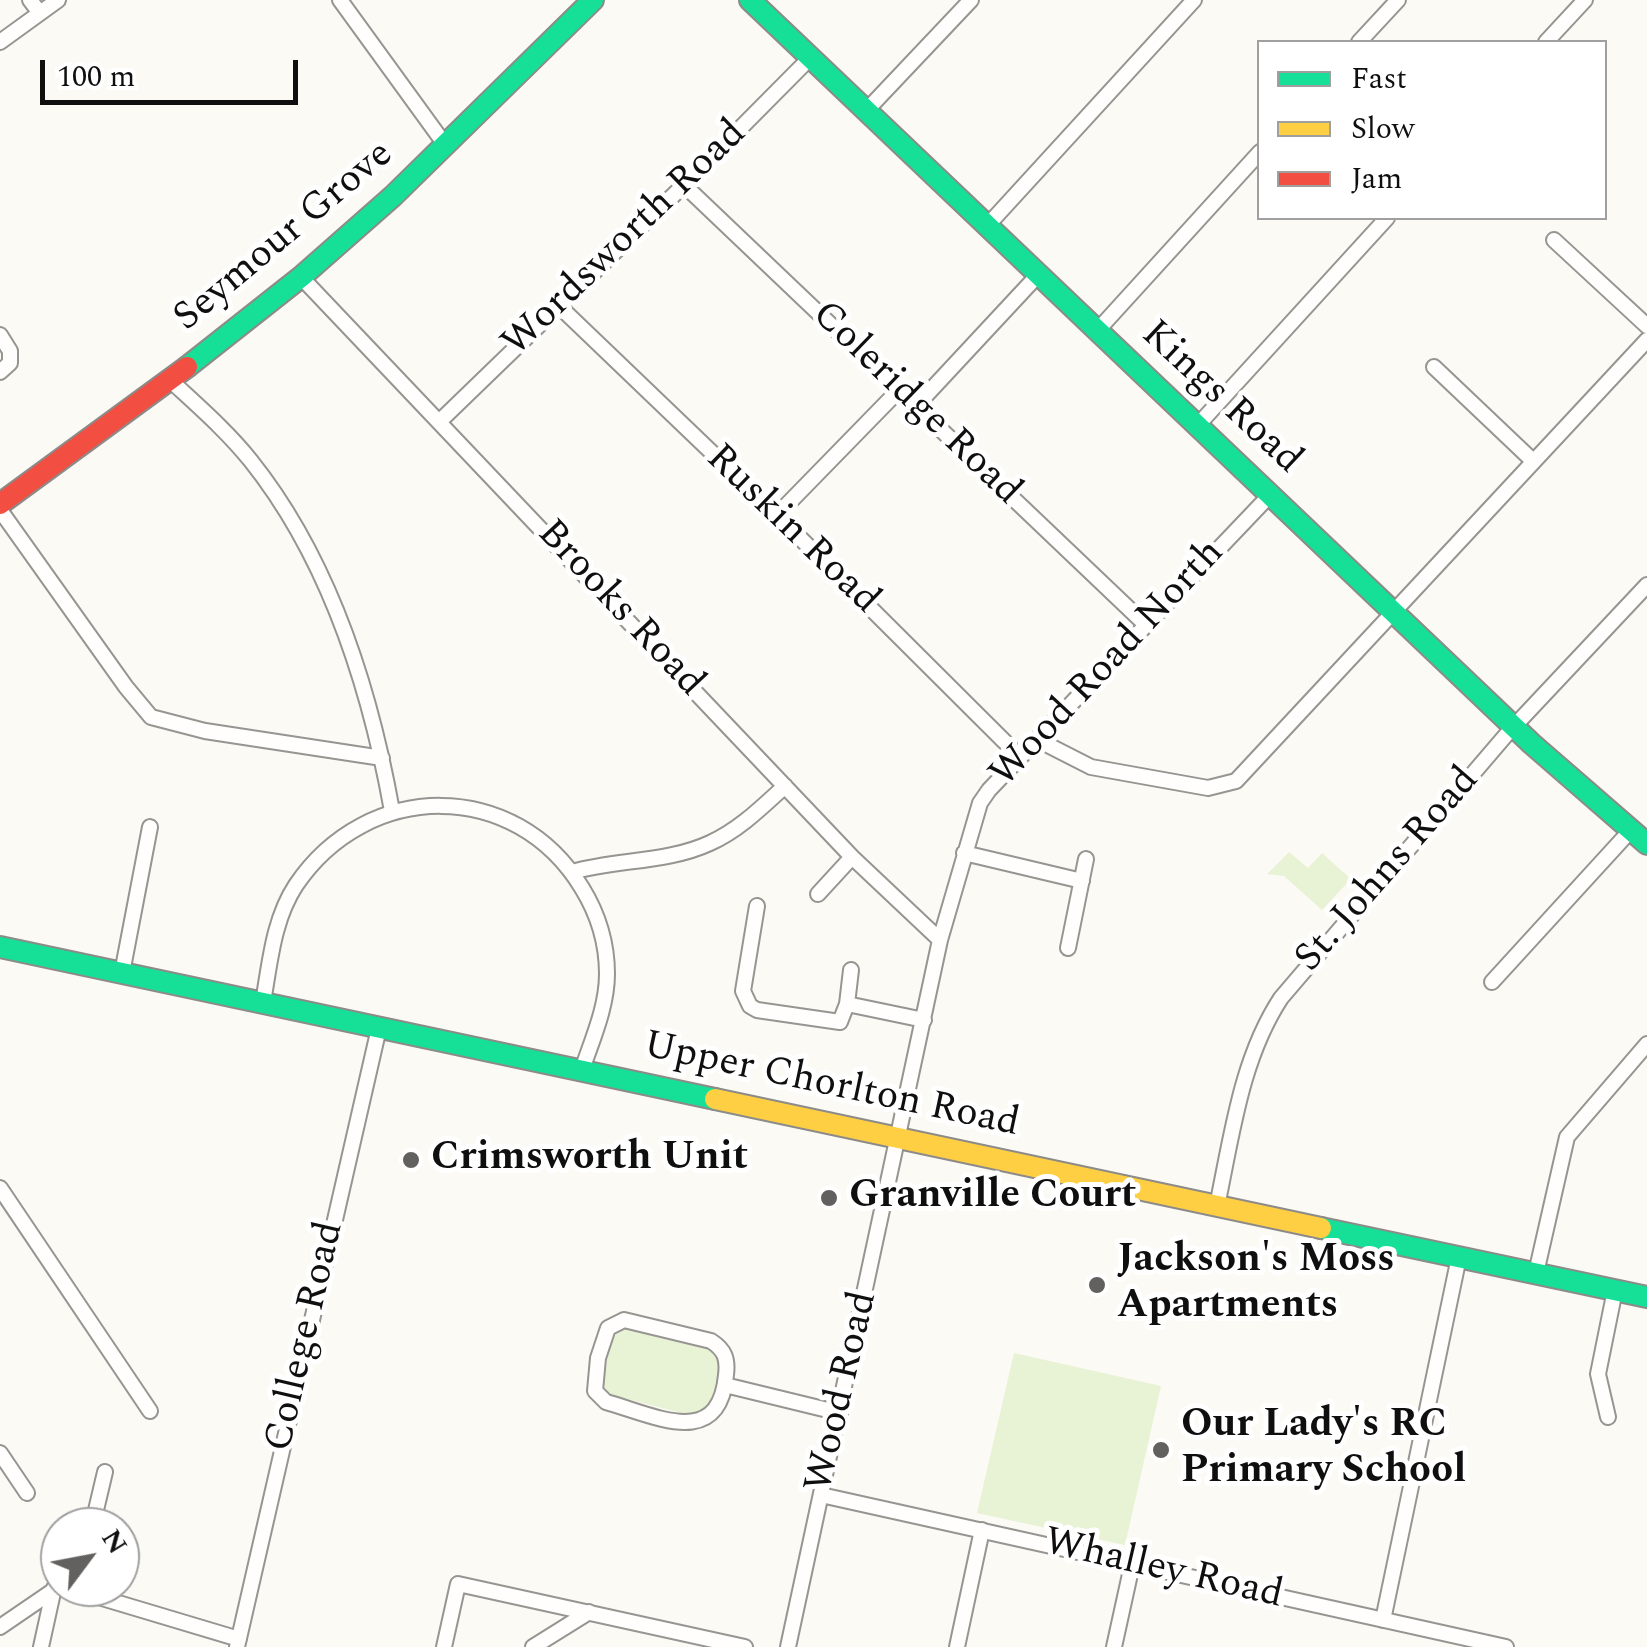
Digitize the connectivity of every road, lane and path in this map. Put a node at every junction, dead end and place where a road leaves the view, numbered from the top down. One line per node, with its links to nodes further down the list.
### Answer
1 (30, 0): 10 (street)
2 (58, 0): 10 (street)
3 (340, 0): 16 (street)
4 (592, 0): 16 (main road, Seymour Grove)
5 (750, 0): 14 (main road, Kings Road)
6 (971, 0): 15 (street)
7 (1194, 0): 20 (street)
8 (1398, 0): 11 (street)
9 (1584, 0): 12 (street)
10 (40, 13): 13 (street)
11 (1361, 40)
12 (1548, 40)
13 (0, 42)
14 (810, 58): 15 (main road, Kings Road); 18 (street, Wordsworth Road)
15 (866, 110): 20 (main road, Kings Road)
16 (446, 146): 23 (main road, Seymour Grove)
17 (1257, 155): 26 (street)
18 (684, 185): 24 (street, Wordsworth Road); 32 (street, Coleridge Road)
19 (1385, 220): 35 (street)
20 (988, 226): 22 (main road, Kings Road)
21 (1554, 240): 25 (street)
22 (1038, 275): 26 (main road, Kings Road); 33 (street)
23 (301, 277): 31 (main road, Seymour Grove); 34 (street, Brooks Road)
24 (560, 307): 34 (street, Wordsworth Road); 39 (street, Ruskin Road)
25 (1647, 326)
26 (1097, 331): 35 (main road, Kings Road)
27 (0, 335): 30 (street)
28 (1647, 340): 36 (street)
29 (1434, 367): 36 (street)
30 (0, 372)
31 (170, 380): 38 (main road, Seymour Grove); 45 (street)
32 (899, 390): 33 (street, Coleridge Road); 39 (street)
33 (916, 406): 42 (street, Coleridge Road)
34 (440, 421): 47 (street, Brooks Road)
35 (1198, 425): 37 (main road, Kings Road)
36 (1533, 462): 41 (street)
37 (1270, 495): 41 (main road, Kings Road); 42 (street, Wood Road North)
38 (2, 499): 45 (street)
39 (777, 516): 46 (street, Ruskin Road)
40 (1647, 585): 43 (street, St. Johns Road)
41 (1393, 612): 43 (main road, Kings Road); 44 (street)
42 (1146, 625): 44 (street, Wood Road North)
43 (1514, 727): 50 (main road, Kings Road); 72 (street, St. Johns Road)
44 (1038, 740): 46 (street, Wood Road North)
45 (382, 758): 48 (street)
46 (1020, 758): 51 (street, Wood Road North)
47 (785, 786): 52 (street, Brooks Road); 54 (street)
48 (392, 811): 54 (street); 64 (street)
49 (150, 826): 62 (street)
50 (1639, 837): 63 (street)
51 (964, 854): 55 (street); 58 (street, Wood Road North)
52 (852, 857): 56 (street); 58 (street, Brooks Road)
53 (1086, 859): 55 (street)
54 (572, 872): 69 (street)
55 (1082, 881): 60 (street)
56 (818, 894)
57 (757, 906): 65 (street)
58 (940, 940): 66 (street, Wood Road North)
59 (0, 947): 62 (main road, Upper Chorlton Road)
60 (1068, 948)
61 (851, 970): 65 (street)
62 (122, 973): 64 (main road, Upper Chorlton Road)
63 (1492, 982)
64 (264, 1002): 67 (main road, Upper Chorlton Road)
65 (847, 1004): 66 (street)
66 (924, 1020): 70 (street, Wood Road North)
67 (379, 1028): 69 (main road, Upper Chorlton Road); 94 (street, College Road)
68 (1647, 1044): 74 (street)
69 (582, 1070): 70 (main road, Upper Chorlton Road)
70 (899, 1138): 72 (main road, Upper Chorlton Road); 79 (street, Wood Road)
71 (1, 1192): 78 (street)
72 (1217, 1206): 73 (main road, Upper Chorlton Road)
73 (1459, 1256): 74 (main road, Upper Chorlton Road); 92 (street)
74 (1536, 1273): 75 (main road, Upper Chorlton Road)
75 (1615, 1290): 76 (main road, Upper Chorlton Road); 80 (street)
76 (1647, 1297)
77 (726, 1385): 77 (street); 79 (street)
78 (150, 1410)
79 (840, 1413): 84 (street, Wood Road)
80 (1608, 1416)
81 (0, 1453): 83 (street)
82 (105, 1472): 85 (street)
83 (27, 1494)
84 (821, 1496): 86 (street, Whalley Road); 99 (street, Wood Road)
85 (97, 1507)
86 (982, 1530): 87 (street, Whalley Road); 100 (street)
87 (1132, 1565): 92 (street, Whalley Road); 101 (street)
88 (40, 1603): 93 (street)
89 (58, 1607): 95 (street)
90 (125, 1607): 94 (street)
91 (589, 1612): 96 (street); 97 (street); 98 (street)
92 (1383, 1620): 102 (street, Whalley Road)
93 (0, 1627)
94 (238, 1643)
95 (41, 1647)
96 (444, 1647)
97 (533, 1647)
98 (745, 1647)
99 (788, 1647)
100 (957, 1647)
101 (1114, 1647)
102 (1506, 1647)

